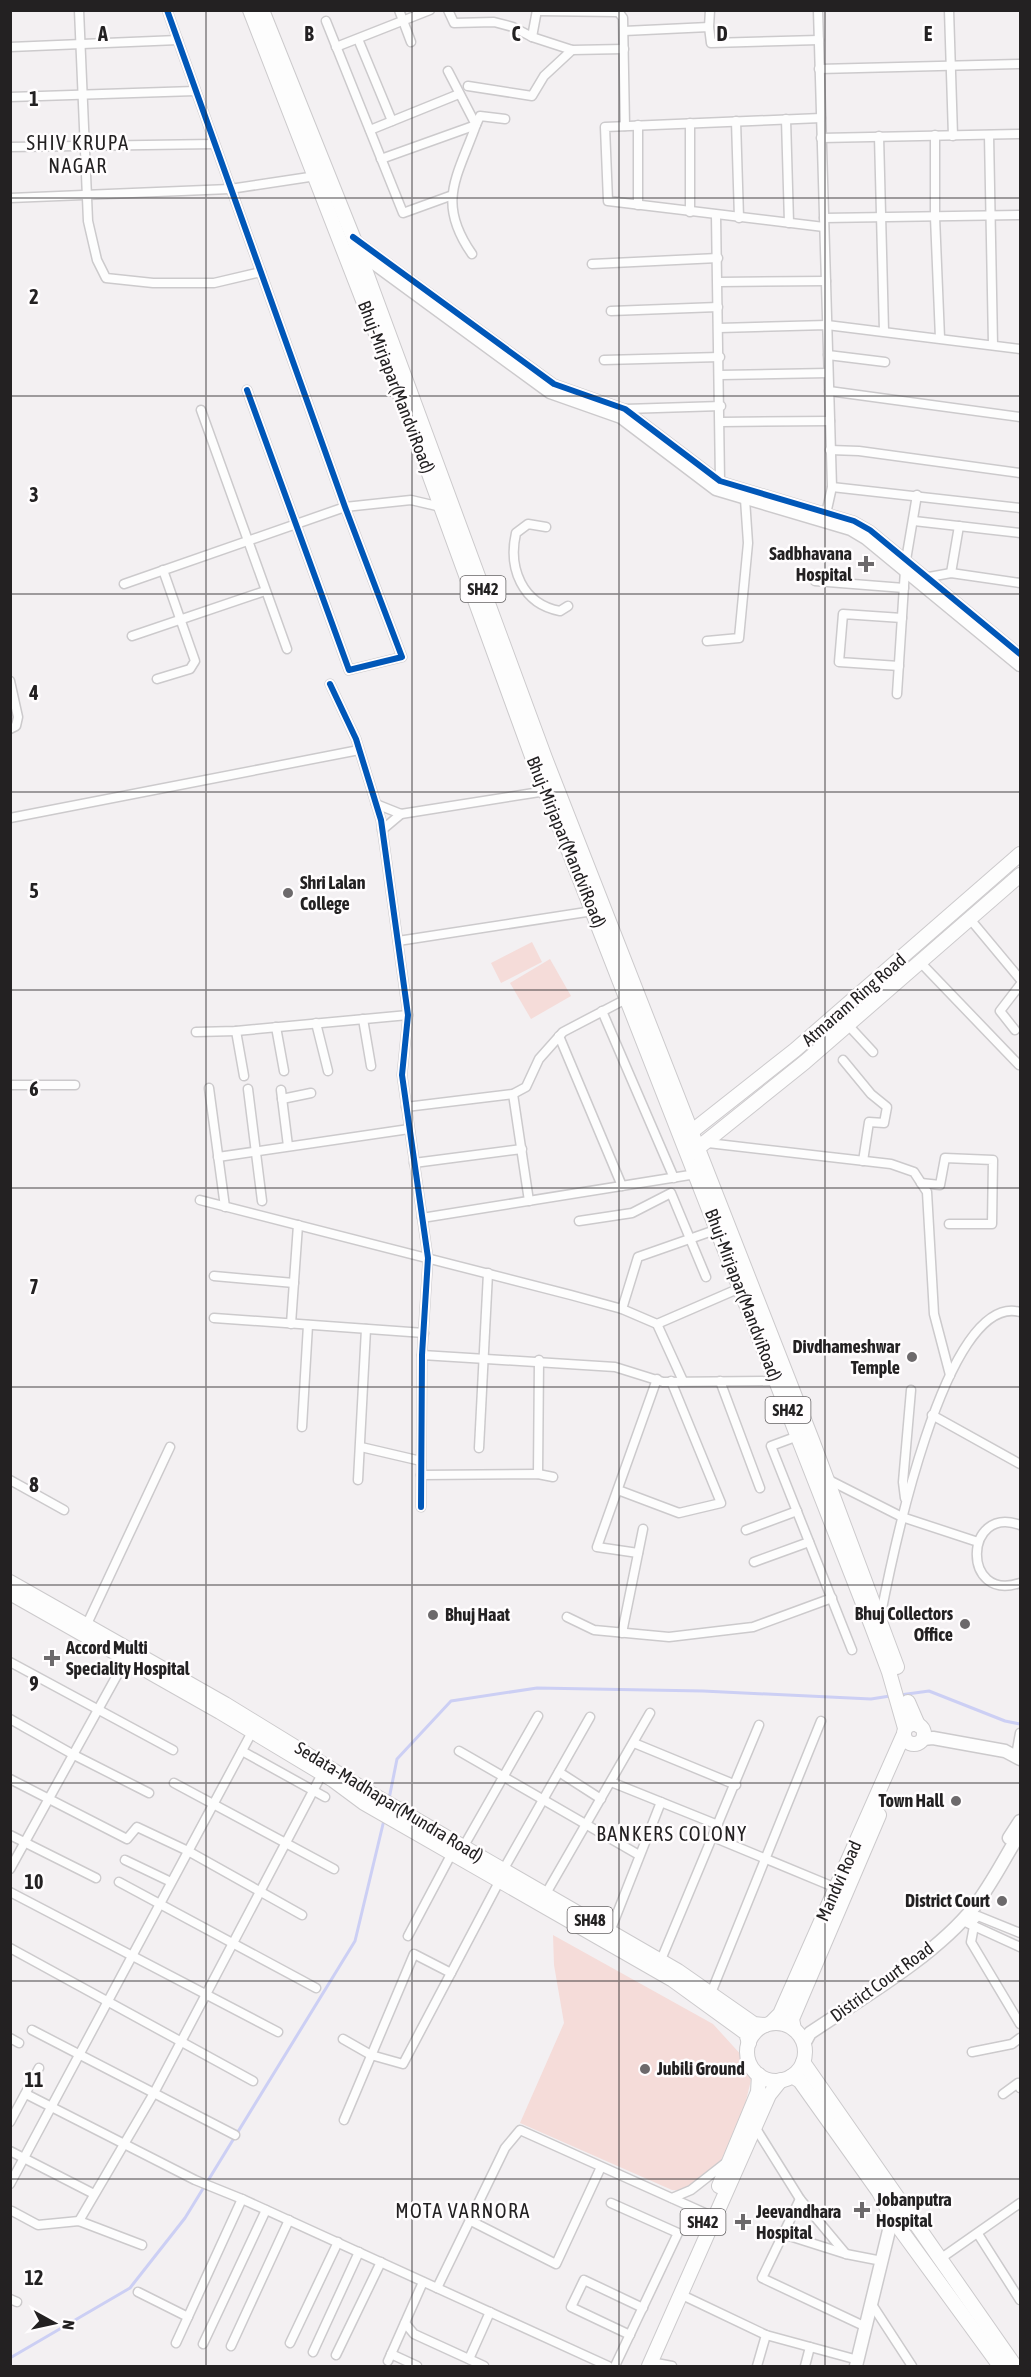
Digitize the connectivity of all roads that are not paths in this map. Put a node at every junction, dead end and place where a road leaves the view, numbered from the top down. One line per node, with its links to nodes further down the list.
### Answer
1 (79, 10): 22 (street)
2 (167, 10): 19 (street)
3 (250, 10): 56 (main road, Bhuj-Mirjapar(MandviRoad) / SH42)
4 (262, 10): 71 (main road, Bhuj-Mirjapar(MandviRoad) / SH42)
5 (399, 10): 14 (street)
6 (430, 10): 14 (street)
7 (448, 10): 17 (street)
8 (710, 10): 15 (street)
9 (818, 10): 20 (street)
10 (950, 10): 28 (street)
11 (537, 11): 12 (street); 17 (street)
12 (617, 11): 16 (street)
13 (326, 21): 24 (street)
14 (403, 21): 18 (street); 21 (street)
15 (709, 27): 16 (street); 20 (street)
16 (624, 31): 25 (street)
17 (532, 38): 26 (street)
18 (358, 39): 24 (street); 39 (street)
19 (177, 40): 22 (street); 32 (street)
20 (819, 40): 29 (street)
21 (411, 42)
22 (80, 46): 23 (street); 33 (street)
23 (10, 47)
24 (336, 47): 45 (street)
25 (624, 49): 26 (street); 44 (street)
26 (572, 50): 31 (street)
27 (1020, 64): 28 (street)
28 (951, 66): 29 (street); 50 (street)
29 (819, 69): 36 (street)
30 (448, 71): 34 (street)
31 (468, 86)
32 (195, 91): 33 (street); 52 (street)
33 (81, 94): 35 (street); 53 (street)
34 (459, 94): 39 (street); 43 (street)
35 (10, 97)
36 (821, 118): 38 (street); 51 (street)
37 (505, 119): 43 (street)
38 (786, 119): 40 (street); 69 (street)
39 (392, 121): 45 (street)
40 (736, 121): 41 (street); 66 (street)
41 (690, 123): 42 (street); 62 (street)
42 (638, 125): 44 (street); 61 (street)
43 (476, 126): 55 (street); 59 (street)
44 (625, 126): 61 (street)
45 (370, 130): 55 (street)
46 (1020, 134): 48 (street)
47 (935, 135): 49 (street); 50 (street); 68 (street)
48 (989, 135): 50 (street); 63 (street)
49 (879, 136): 51 (street); 67 (street)
50 (953, 136)
51 (821, 138): 70 (street)
52 (214, 144): 53 (street); 57 (street)
53 (83, 146): 54 (street); 58 (street)
54 (10, 147)
55 (381, 159): 59 (street)
56 (316, 176): 57 (street); 71 (main road, Bhuj-Mirjapar(MandviRoad) / SH42)
57 (230, 189): 58 (street); 76 (street)
58 (87, 195): 60 (street); 76 (street)
59 (450, 196): 73 (street)
60 (10, 198)
61 (638, 205): 62 (street)
62 (690, 212): 64 (street)
63 (990, 214): 65 (street); 68 (street); 85 (street)
64 (716, 215): 66 (street); 74 (street)
65 (1020, 215)
66 (739, 218): 69 (street)
67 (879, 218): 68 (street); 70 (street); 83 (street)
68 (935, 218): 84 (street)
69 (789, 223): 70 (street)
70 (824, 223): 77 (street)
71 (347, 238): 72 (main road, Bhuj-Mirjapar(MandviRoad) / SH42); 96 (street); 108 (main road, Bhuj-Mirjapar(MandviRoad) / SH42)
72 (358, 251): 106 (main road); 180 (main road, Bhuj-Mirjapar(MandviRoad) / SH42)
73 (472, 254)
74 (718, 258): 75 (street); 78 (street)
75 (592, 264)
76 (261, 272): 107 (street)
77 (825, 281): 78 (street); 81 (street)
78 (719, 282): 79 (street)
79 (718, 307): 80 (street); 82 (street)
80 (611, 311)
81 (827, 325): 82 (street); 83 (street); 87 (street)
82 (719, 328): 88 (street)
83 (884, 332): 84 (street)
84 (939, 338): 85 (street)
85 (993, 345): 86 (street)
86 (1020, 349)
87 (828, 355): 90 (street); 91 (street)
88 (720, 357): 89 (street); 92 (street)
89 (604, 360)
90 (885, 362)
91 (828, 373): 92 (street); 94 (street)
92 (720, 375): 95 (street)
93 (247, 390): 112 (street)
94 (829, 391): 98 (street); 99 (street)
95 (721, 406): 96 (street); 100 (street)
96 (625, 409): 103 (street)
97 (201, 410): 116 (street)
98 (1020, 417)
99 (830, 421): 100 (street); 101 (street)
100 (721, 422): 103 (street)
101 (830, 450): 102 (street); 104 (street)
102 (1020, 473)
103 (720, 481): 110 (street)
104 (831, 487): 105 (street); 110 (street)
105 (916, 495): 109 (street); 111 (street)
106 (744, 499): 117 (main road); 130 (street)
107 (345, 507): 108 (street); 112 (street); 112 (street)
108 (441, 507): 141 (main road, Bhuj-Mirjapar(MandviRoad) / SH42)
109 (1020, 508)
110 (825, 514): 117 (street)
111 (914, 521): 114 (street); 117 (street)
112 (296, 524): 116 (street)
113 (546, 526): 126 (street)
114 (959, 526): 115 (street); 119 (street)
115 (1020, 533)
116 (247, 541): 118 (street); 125 (street)
117 (906, 565): 120 (street); 124 (street); 133 (main road)
118 (163, 570): 123 (street); 128 (street)
119 (951, 573): 120 (street); 122 (street)
120 (929, 577): 132 (street)
121 (815, 582): 124 (street)
122 (1020, 583)
123 (124, 584)
124 (904, 588): 127 (street)
125 (265, 591): 128 (street); 131 (street)
126 (568, 606)
127 (902, 618): 134 (street); 134 (street)
128 (180, 620): 129 (street); 135 (street)
129 (132, 636)
130 (707, 641)
131 (287, 649)
132 (1020, 654)
133 (1020, 665)
134 (899, 666): 138 (street)
135 (157, 679)
136 (10, 681): 139 (street)
137 (330, 684): 140 (street)
138 (897, 694)
139 (10, 729)
140 (359, 750): 142 (street); 144 (street)
141 (546, 791): 143 (street); 148 (main road, Bhuj-Mirjapar(MandviRoad) / SH42)
142 (376, 804): 143 (street); 145 (street)
143 (401, 814): 145 (street)
144 (10, 818)
145 (382, 830): 150 (street)
146 (1020, 854): 180 (main road, Atmaram Ring Road)
147 (1020, 875): 149 (main road, Atmaram Ring Road)
148 (593, 911): 150 (street); 154 (main road, Bhuj-Mirjapar(MandviRoad) / SH42)
149 (970, 919): 151 (main road, Atmaram Ring Road); 152 (street)
150 (398, 941): 156 (street)
151 (921, 963): 159 (main road, Atmaram Ring Road); 167 (street)
152 (1020, 979)
153 (1020, 985): 161 (street)
154 (628, 998): 155 (street); 180 (main road, Bhuj-Mirjapar(MandviRoad) / SH42)
155 (602, 1011): 164 (street); 189 (street)
156 (408, 1015): 157 (street); 178 (street)
157 (363, 1019): 158 (street); 168 (street)
158 (316, 1023): 160 (street); 170 (street)
159 (848, 1025): 165 (street); 183 (main road, Atmaram Ring Road)
160 (276, 1027): 162 (street); 169 (street)
161 (1015, 1030)
162 (236, 1031): 163 (street); 171 (street)
163 (196, 1032)
164 (560, 1036): 177 (street); 191 (street)
165 (873, 1052)
166 (843, 1060): 186 (street)
167 (1019, 1065)
168 (371, 1066)
169 (284, 1071)
170 (328, 1071)
171 (244, 1076)
172 (10, 1085): 173 (street)
173 (75, 1085)
174 (208, 1088): 185 (street)
175 (249, 1089): 184 (street)
176 (311, 1094): 181 (street)
177 (513, 1094): 178 (street); 182 (street)
178 (406, 1107): 179 (street)
179 (410, 1129): 181 (street); 187 (street)
180 (687, 1135): 183 (main road, Bhuj-Mirjapar(MandviRoad) / SH42)
181 (288, 1146): 184 (street)
182 (522, 1149): 187 (street); 194 (street)
183 (698, 1149): 186 (street); 188 (main road, Bhuj-Mirjapar(MandviRoad) / SH42); 237 (main road, Bhuj-Mirjapar(MandviRoad) / SH42)
184 (257, 1151): 185 (street); 193 (street)
185 (218, 1157): 195 (street)
186 (863, 1161): 190 (street)
187 (414, 1163): 196 (street)
188 (696, 1174): 189 (street); 200 (main road, Bhuj-Mirjapar(MandviRoad) / SH42)
189 (674, 1178): 191 (street)
190 (921, 1183): 198 (street); 219 (street)
191 (622, 1186): 194 (street)
192 (200, 1200): 195 (street)
193 (262, 1201)
194 (529, 1201): 196 (street)
195 (225, 1207): 199 (street)
196 (422, 1218): 202 (street)
197 (579, 1221): 201 (street)
198 (949, 1224)
199 (298, 1225): 202 (street); 206 (street)
200 (718, 1229): 201 (street); 207 (main road, Bhuj-Mirjapar(MandviRoad) / SH42)
201 (690, 1239): 205 (street); 208 (street)
202 (428, 1258): 203 (street); 215 (street)
203 (488, 1274): 208 (street); 217 (street)
204 (214, 1276): 206 (street)
205 (706, 1277)
206 (294, 1283): 211 (street)
207 (740, 1288): 212 (street); 223 (main road, Bhuj-Mirjapar(MandviRoad) / SH42)
208 (622, 1310): 212 (street)
209 (1020, 1312): 219 (street)
210 (214, 1318): 211 (street)
211 (291, 1324): 213 (street)
212 (657, 1324): 221 (street)
213 (308, 1325): 214 (street); 227 (street)
214 (366, 1329): 215 (street); 229 (street)
215 (424, 1333): 216 (street)
216 (422, 1355): 217 (street); 232 (street)
217 (483, 1358): 218 (street); 231 (street)
218 (539, 1360): 220 (street); 234 (street)
219 (950, 1375): 226 (street)
220 (657, 1379): 224 (street); 241 (street)
221 (683, 1381): 222 (street); 224 (street)
222 (720, 1381): 223 (street); 240 (street)
223 (777, 1381): 228 (main road, Bhuj-Mirjapar(MandviRoad) / SH42)
224 (671, 1382): 241 (street)
225 (912, 1390): 242 (street)
226 (932, 1415): 233 (street); 242 (street)
227 (302, 1427)
228 (798, 1436): 245 (street); 265 (main road, Bhuj-Mirjapar(MandviRoad) / SH42)
229 (361, 1447): 232 (street); 239 (street)
230 (170, 1448): 260 (street)
231 (478, 1448)
232 (421, 1461): 235 (street)
233 (1020, 1464)
234 (538, 1474): 235 (street); 236 (street)
235 (421, 1475): 243 (street)
236 (553, 1477)
237 (827, 1479): 246 (street); 259 (main road, Bhuj-Mirjapar(MandviRoad) / SH42)
238 (10, 1480): 244 (street)
239 (358, 1480)
240 (760, 1488)
241 (618, 1490): 252 (street)
242 (906, 1501): 246 (street)
243 (421, 1507)
244 (64, 1510)
245 (797, 1511): 249 (street); 250 (street)
246 (902, 1517): 251 (street); 259 (street)
247 (1020, 1525): 251 (street)
248 (643, 1529): 252 (street)
249 (746, 1530)
250 (810, 1542): 253 (street); 257 (street)
251 (978, 1542): 255 (street)
252 (638, 1553): 261 (street)
253 (754, 1562)
254 (10, 1582): 260 (main road, Sedata-Madhapar(Mundra Road) / SH48)
255 (1020, 1583)
256 (10, 1593): 263 (main road, Sedata-Madhapar(Mundra Road) / SH48)
257 (832, 1598): 261 (street); 262 (street)
258 (567, 1617): 261 (street)
259 (880, 1620): 265 (main road, Bhuj-Mirjapar(MandviRoad) / SH42)
260 (87, 1624): 292 (main road, Sedata-Madhapar(Mundra Road) / SH48)
261 (622, 1633)
262 (852, 1650)
263 (126, 1659): 266 (street); 274 (main road, Sedata-Madhapar(Mundra Road) / SH48)
264 (10, 1662): 266 (street)
265 (894, 1671): 273 (main road, SH42)
266 (99, 1709): 277 (street); 281 (street)
267 (650, 1713): 276 (street)
268 (538, 1716): 284 (street)
269 (590, 1717): 282 (street)
270 (10, 1719): 281 (street)
271 (821, 1721): 309 (street)
272 (759, 1725): 288 (street)
273 (913, 1730): 280 (main road); 338 (main road, Mandvi Road); 342 (main road, Mandvi Road)
274 (252, 1732): 278 (street); 283 (main road, Sedata-Madhapar(Mundra Road) / SH48)
275 (1020, 1734): 280 (street)
276 (634, 1743): 286 (street); 288 (street)
277 (173, 1750)
278 (242, 1750): 289 (street); 297 (street)
279 (459, 1751): 284 (street)
280 (1019, 1753)
281 (74, 1755): 290 (street); 295 (street)
282 (559, 1772): 293 (street); 294 (street)
283 (322, 1774): 289 (street); 292 (main road, Sedata-Madhapar(Mundra Road) / SH48)
284 (502, 1777): 294 (street); 307 (street)
285 (10, 1779): 295 (street)
286 (611, 1782): 293 (street); 296 (street)
287 (174, 1783): 297 (street)
288 (736, 1785): 300 (street)
289 (313, 1790): 291 (street); 305 (street)
290 (149, 1793)
291 (325, 1797)
292 (367, 1798): 307 (main road, Sedata-Madhapar(Mundra Road) / SH48)
293 (602, 1799): 299 (street)
294 (543, 1800): 299 (street); 311 (street)
295 (49, 1801): 304 (street); 306 (street)
296 (661, 1802): 300 (street); 308 (street)
297 (213, 1804): 305 (street); 306 (street)
298 (1020, 1821): 324 (main road, District Court Road)
299 (587, 1824): 308 (street); 319 (street)
300 (718, 1825): 303 (street)
301 (1020, 1833): 324 (main road, District Court Road)
302 (10, 1835): 304 (street)
303 (713, 1837): 309 (street); 332 (street)
304 (24, 1842): 312 (street); 314 (street)
305 (285, 1843): 313 (street); 321 (street)
306 (188, 1851): 317 (street); 321 (street)
307 (458, 1852): 315 (main road, Sedata-Madhapar(Mundra Road) / SH48); 326 (street); 327 (main road, Sedata-Madhapar(Mundra Road) / SH48)
308 (639, 1855): 327 (street)
309 (764, 1858): 318 (street); 336 (street)
310 (124, 1860): 317 (street)
311 (506, 1865)
312 (10, 1869)
313 (334, 1869)
314 (96, 1878)
315 (500, 1880): 327 (main road, Sedata-Madhapar(Mundra Road) / SH48); 333 (street)
316 (119, 1882): 322 (street)
317 (171, 1882): 322 (street)
318 (829, 1885)
319 (548, 1890)
320 (10, 1892): 331 (street)
321 (259, 1892): 323 (street); 328 (street)
322 (160, 1904): 328 (street); 331 (street)
323 (302, 1915)
324 (964, 1924): 325 (street); 329 (street); 339 (street); 342 (main road, District Court Road)
325 (1020, 1933)
326 (408, 1936)
327 (609, 1936): 336 (main road, Sedata-Madhapar(Mundra Road) / SH48)
328 (232, 1941): 334 (street); 335 (street)
329 (1020, 1947)
330 (10, 1948): 337 (street)
331 (132, 1954): 335 (street); 337 (street)
332 (663, 1955)
333 (451, 1973): 351 (street); 351 (street)
334 (316, 1988)
335 (205, 1993): 341 (street); 347 (street)
336 (709, 1999): 338 (main road, Sedata-Madhapar(Mundra Road) / SH48); 348 (main road, Sedata-Madhapar(Mundra Road) / SH48)
337 (106, 2003): 347 (street); 350 (street)
338 (768, 2024): 342 (main road); 348 (main road)
339 (1020, 2024)
340 (32, 2030): 350 (street)
341 (278, 2032)
342 (802, 2035): 352 (main road)
343 (10, 2038): 346 (street)
344 (1020, 2038): 349 (street)
345 (343, 2039): 351 (street)
346 (19, 2043)
347 (180, 2043): 356 (street); 358 (street)
348 (749, 2043): 354 (main road)
349 (972, 2052)
350 (79, 2054): 358 (street); 361 (street)
351 (371, 2055): 362 (street)
352 (803, 2062): 355 (main road); 378 (main road)
353 (39, 2068): 359 (street)
354 (759, 2075): 355 (main road); 369 (main road, SH42)
355 (787, 2078): 364 (main road, SH42); 386 (main road)
356 (253, 2081)
357 (1020, 2088): 360 (street)
358 (153, 2093): 365 (street); 366 (street)
359 (26, 2094): 361 (street); 363 (street)
360 (1003, 2094)
361 (50, 2107): 366 (street); 368 (street)
362 (344, 2120)
363 (10, 2122)
364 (755, 2127): 375 (street); 401 (main road, SH42)
365 (234, 2135)
366 (123, 2144): 372 (street); 374 (street)
367 (10, 2151): 368 (street)
368 (24, 2158): 371 (street); 372 (street)
369 (730, 2159): 373 (street); 381 (main road, SH42)
370 (602, 2167): 373 (street); 385 (street); 385 (street)
371 (10, 2184)
372 (94, 2194): 384 (street)
373 (672, 2198): 381 (street)
374 (242, 2199): 379 (street); 406 (street)
375 (800, 2199): 387 (street); 392 (street)
376 (611, 2203): 404 (street)
377 (1020, 2203): 388 (street)
378 (902, 2205): 382 (main road); 386 (main road)
379 (266, 2210): 383 (street); 413 (street)
380 (11, 2211): 384 (street)
381 (706, 2214): 420 (main road, SH42)
382 (910, 2217): 386 (main road); 393 (main road)
383 (288, 2220): 389 (street); 414 (street)
384 (79, 2221): 390 (street)
385 (471, 2221): 398 (street)
386 (894, 2227): 394 (main road); 429 (main road)
387 (783, 2234): 392 (street); 408 (street)
388 (978, 2234): 393 (street); 399 (street)
389 (338, 2242): 391 (street); 412 (street)
390 (142, 2245)
391 (359, 2252): 395 (street); 416 (street)
392 (846, 2254): 394 (street)
393 (940, 2259): 430 (main road)
394 (882, 2261): 403 (main road)
395 (381, 2262): 397 (street); 417 (street)
396 (1020, 2281): 399 (street)
397 (423, 2282): 398 (street); 407 (street)
398 (437, 2288): 405 (street)
399 (1014, 2290): 402 (street)
400 (138, 2292): 406 (street)
401 (682, 2295): 410 (street); 420 (main road, SH42)
402 (1020, 2300)
403 (872, 2303): 408 (main road); 428 (street)
404 (643, 2308): 409 (street); 409 (street)
405 (490, 2312): 418 (street); 421 (street)
406 (188, 2317): 411 (street)
407 (405, 2323): 418 (street); 422 (street)
408 (866, 2327): 419 (main road)
409 (630, 2335): 424 (street)
410 (766, 2335): 415 (street); 426 (street)
411 (176, 2343)
412 (290, 2343)
413 (203, 2344)
414 (231, 2346)
415 (810, 2347): 419 (street); 427 (street)
416 (313, 2352)
417 (336, 2355)
418 (469, 2359): 423 (street)
419 (857, 2363)
420 (646, 2365): 425 (street)
421 (605, 2366)
422 (417, 2367)
423 (484, 2367)
424 (615, 2367)
425 (672, 2367)
426 (757, 2367)
427 (805, 2367)
428 (912, 2367)
429 (1000, 2367)
430 (1015, 2367)

